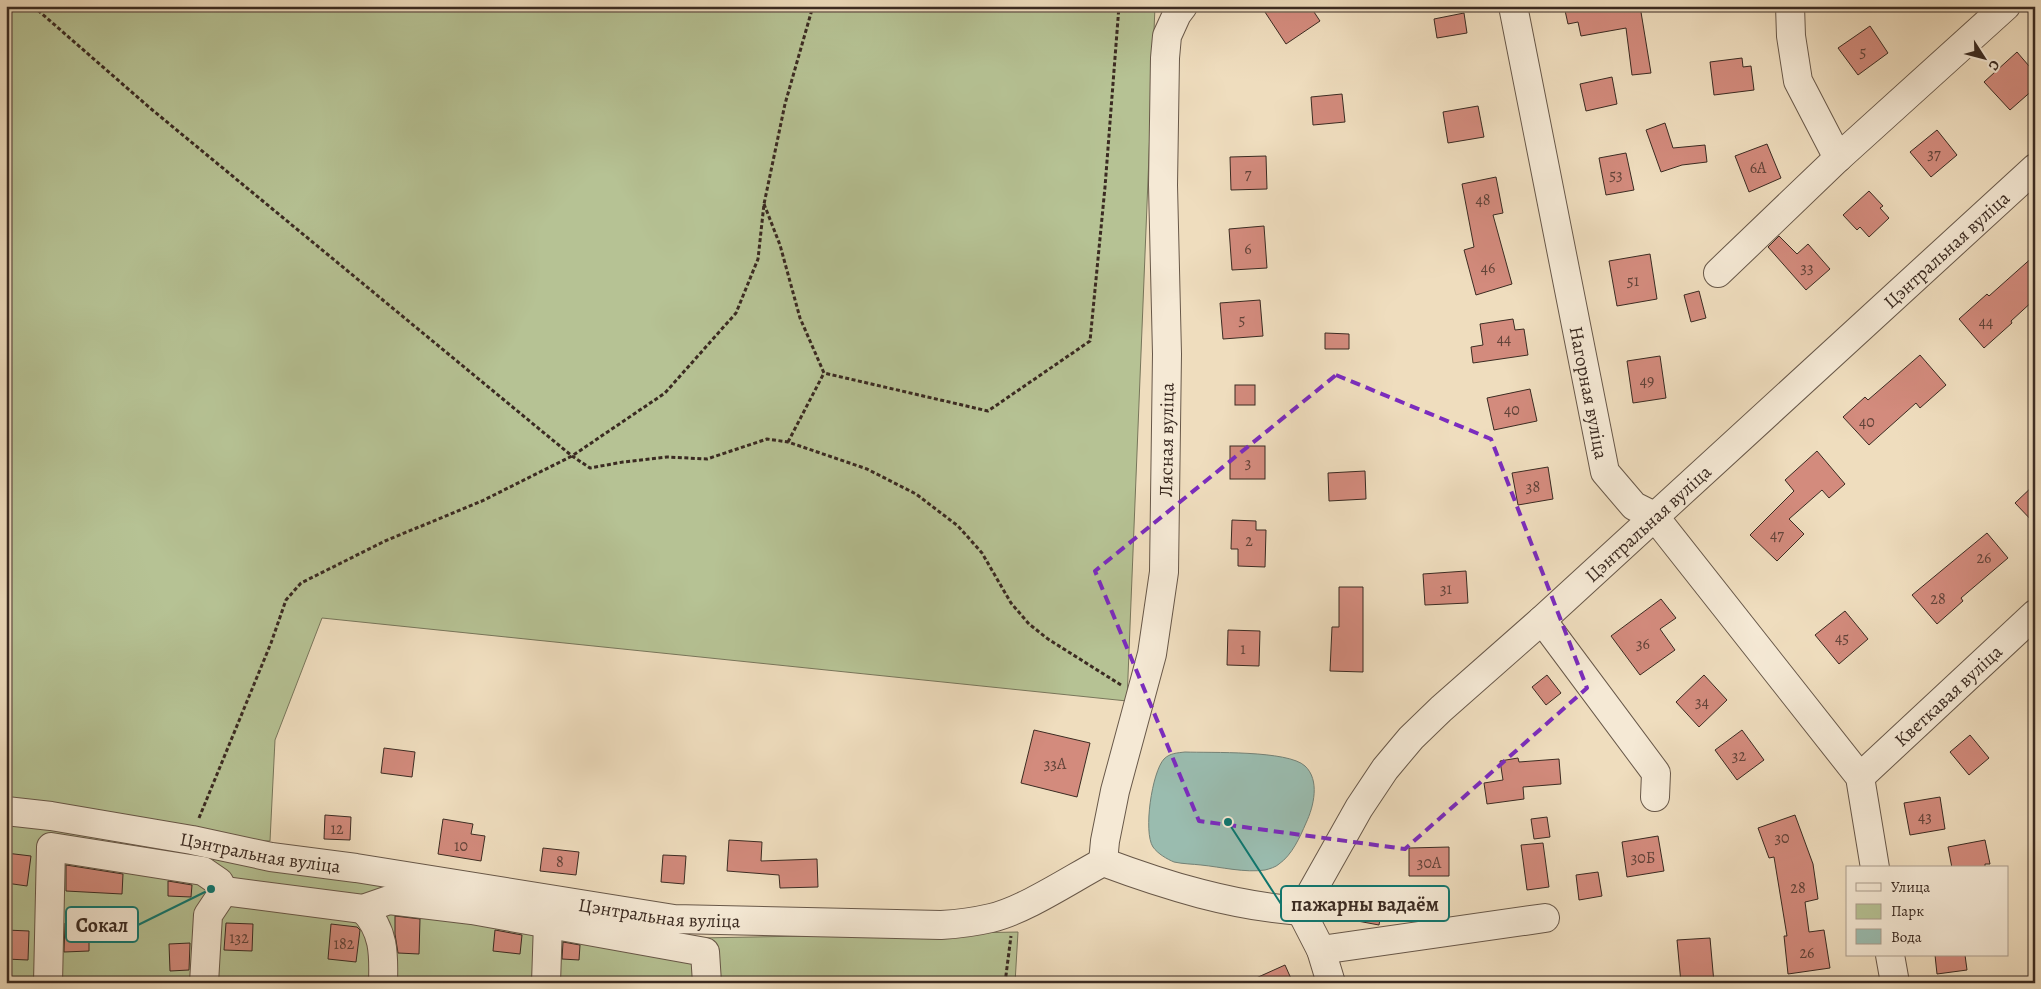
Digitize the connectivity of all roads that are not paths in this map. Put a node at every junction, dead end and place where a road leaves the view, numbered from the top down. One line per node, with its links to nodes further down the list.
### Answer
1 (1513, 6): 8 (street, Нагорная вуліца)
2 (1790, 6): 5 (street)
3 (2006, 6): 5 (street)
4 (1180, 10): 15 (street, Лясная вуліца)
5 (1838, 158): 7 (street)
6 (2035, 168): 8 (street, Цэнтральная вуліца)
7 (1718, 273)
8 (1654, 516): 10 (street, Цэнтральная вуліца); 11 (street, Нагорная вуліца)
9 (2035, 614): 11 (street, Кветкавая вуліца)
10 (1542, 620): 12 (street); 20 (street, Цэнтральная вуліца)
11 (1860, 777): 16 (street, Нагорная вуліца)
12 (1655, 797)
13 (6, 811): 14 (street, Цэнтральная вуліца)
14 (271, 857): 15 (street, Цэнтральная вуліца); 18 (street)
15 (1104, 862): 20 (street)
16 (1875, 866)
17 (224, 891): 18 (street); 25 (street); 26 (street)
18 (265, 895): 19 (street)
19 (363, 909): 22 (street); 27 (street)
20 (1301, 911): 23 (street)
21 (1545, 918): 23 (street)
22 (548, 923): 28 (street); 29 (street)
23 (1321, 950): 30 (street)
24 (1890, 956): 31 (street)
25 (48, 983)
26 (204, 983)
27 (383, 983)
28 (546, 983)
29 (707, 983)
30 (1331, 983)
31 (1895, 983)

